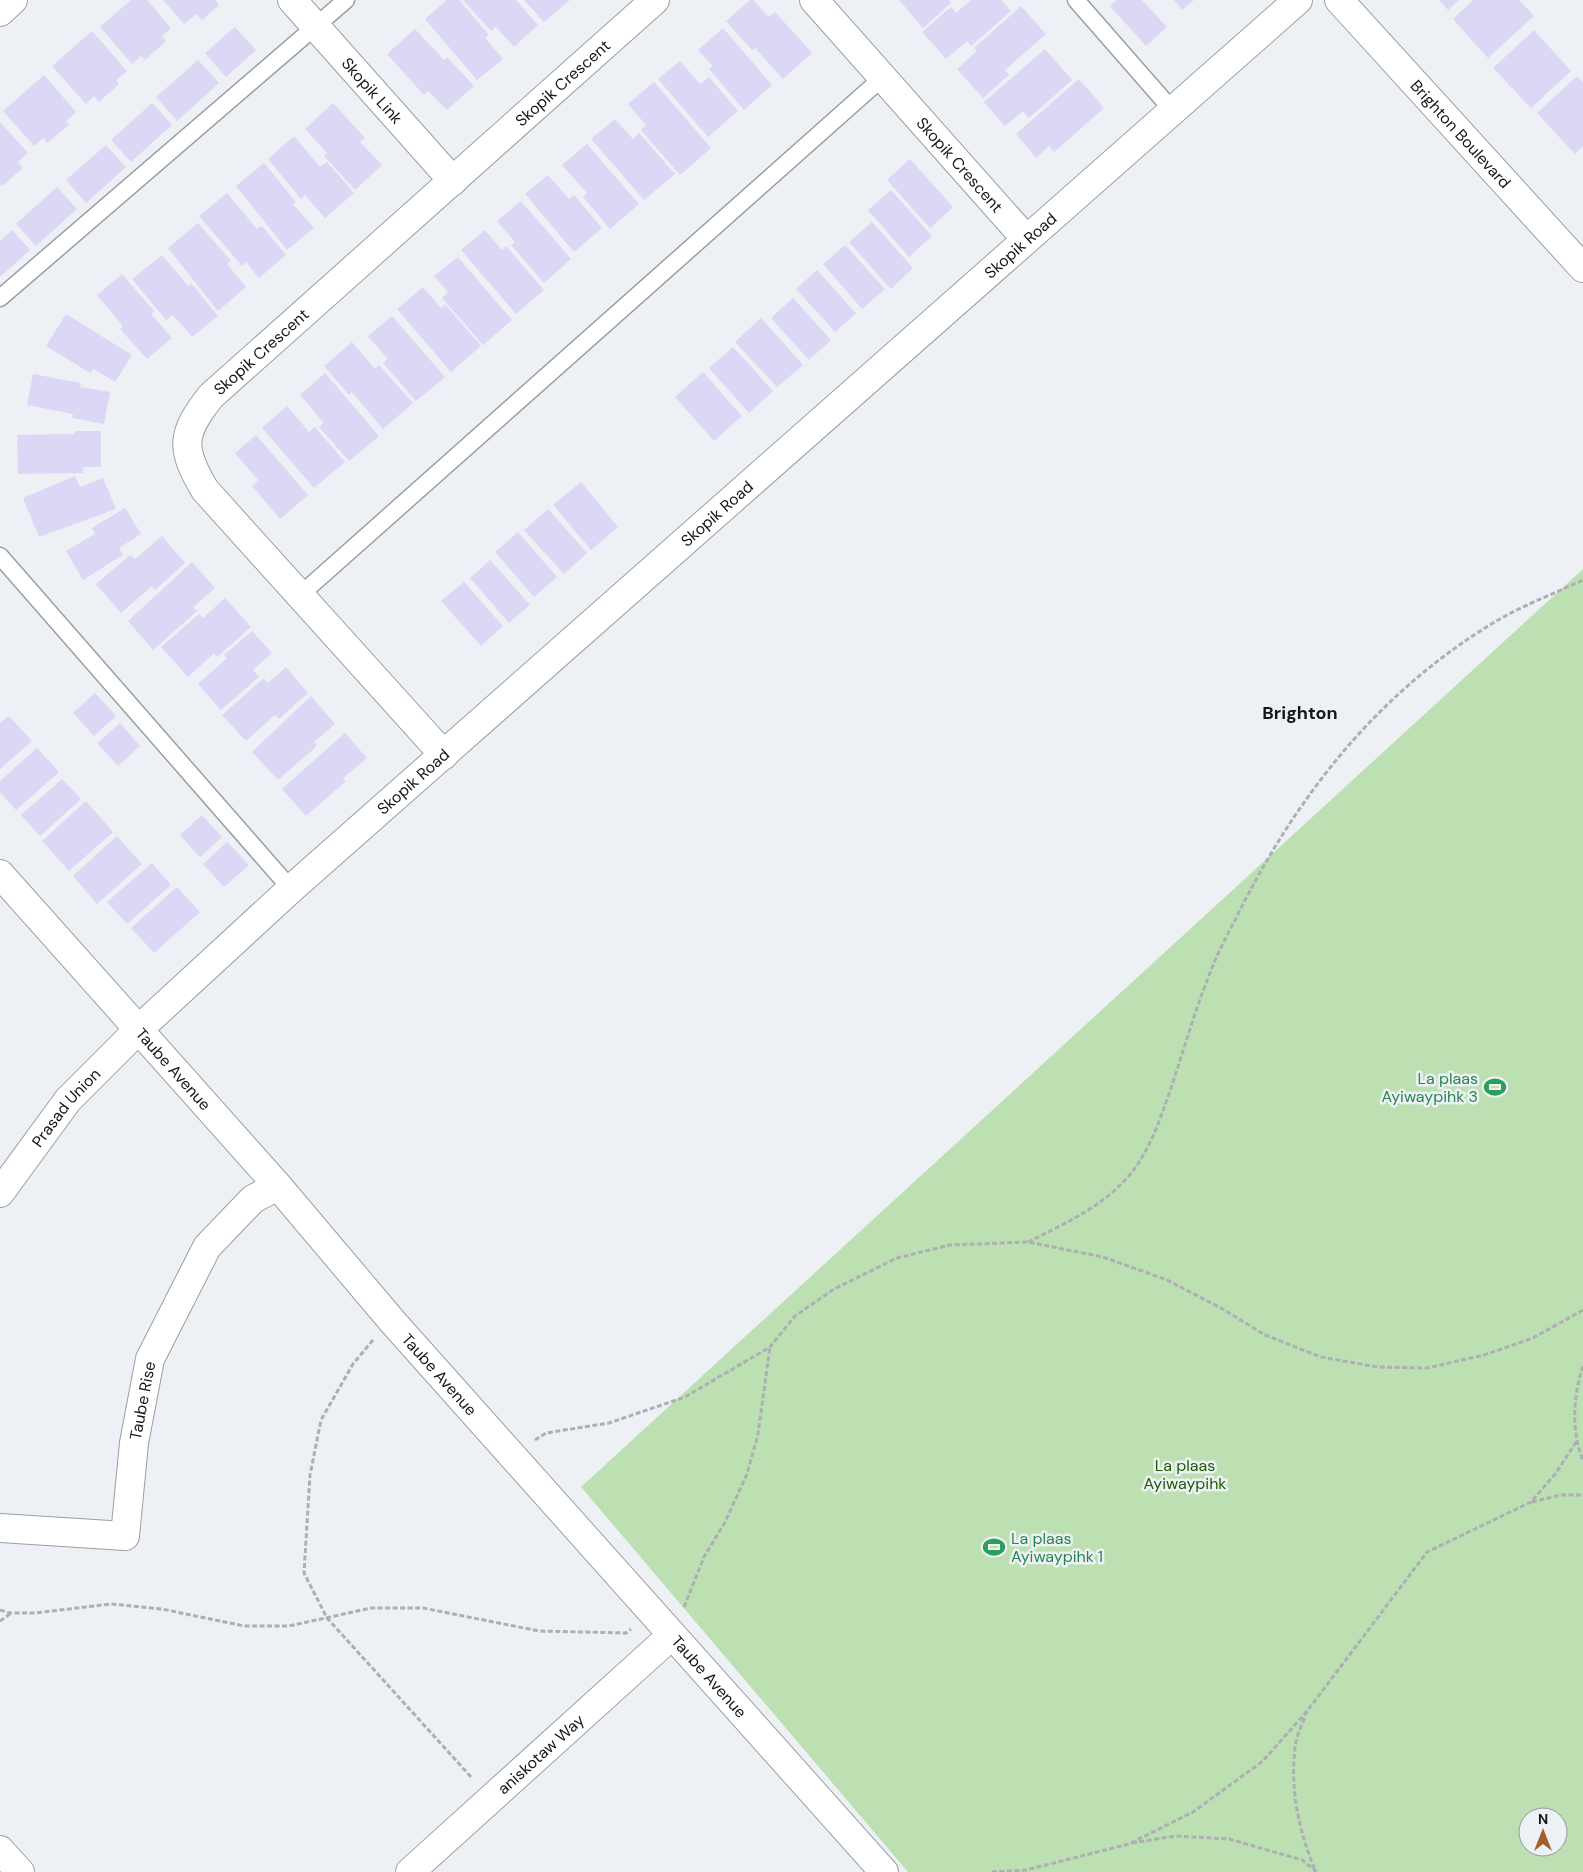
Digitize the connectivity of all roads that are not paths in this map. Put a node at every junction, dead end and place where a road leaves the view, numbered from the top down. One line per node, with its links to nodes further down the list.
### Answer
1 (13, 0): 9 (street)
2 (292, 0): 10 (street, Skopik Link)
3 (346, 0): 10 (lane)
4 (654, 0): 13 (street, Skopik Crescent)
5 (814, 0): 11 (street, Skopik Crescent)
6 (1076, 0): 12 (lane)
7 (1298, 0): 12 (street, Skopik Road)
8 (1339, 0): 15 (street, Brighton Boulevard)
9 (0, 12)
10 (316, 27): 13 (street, Skopik Link); 16 (lane)
11 (882, 78): 14 (street, Skopik Crescent); 18 (lane)
12 (1173, 111): 14 (street, Skopik Road)
13 (454, 181): 18 (street, Skopik Crescent)
14 (1026, 239): 19 (street, Skopik Road)
15 (1583, 268)
16 (0, 298)
17 (0, 556): 21 (lane)
18 (299, 596): 19 (street, Skopik Crescent)
19 (444, 755): 21 (street, Skopik Road)
20 (0, 874): 22 (street, Taube Avenue)
21 (291, 889): 22 (street, Skopik Road)
22 (139, 1029): 23 (street, Taube Avenue); 24 (street, Prasad Union)
23 (278, 1186): 25 (street, Taube Rise); 26 (street, Taube Avenue)
24 (0, 1194)
25 (0, 1528)
26 (672, 1636): 29 (street, aniskotaw Way); 30 (street, Taube Avenue)
27 (0, 1850): 28 (street)
28 (20, 1872)
29 (410, 1872)
30 (884, 1872)

